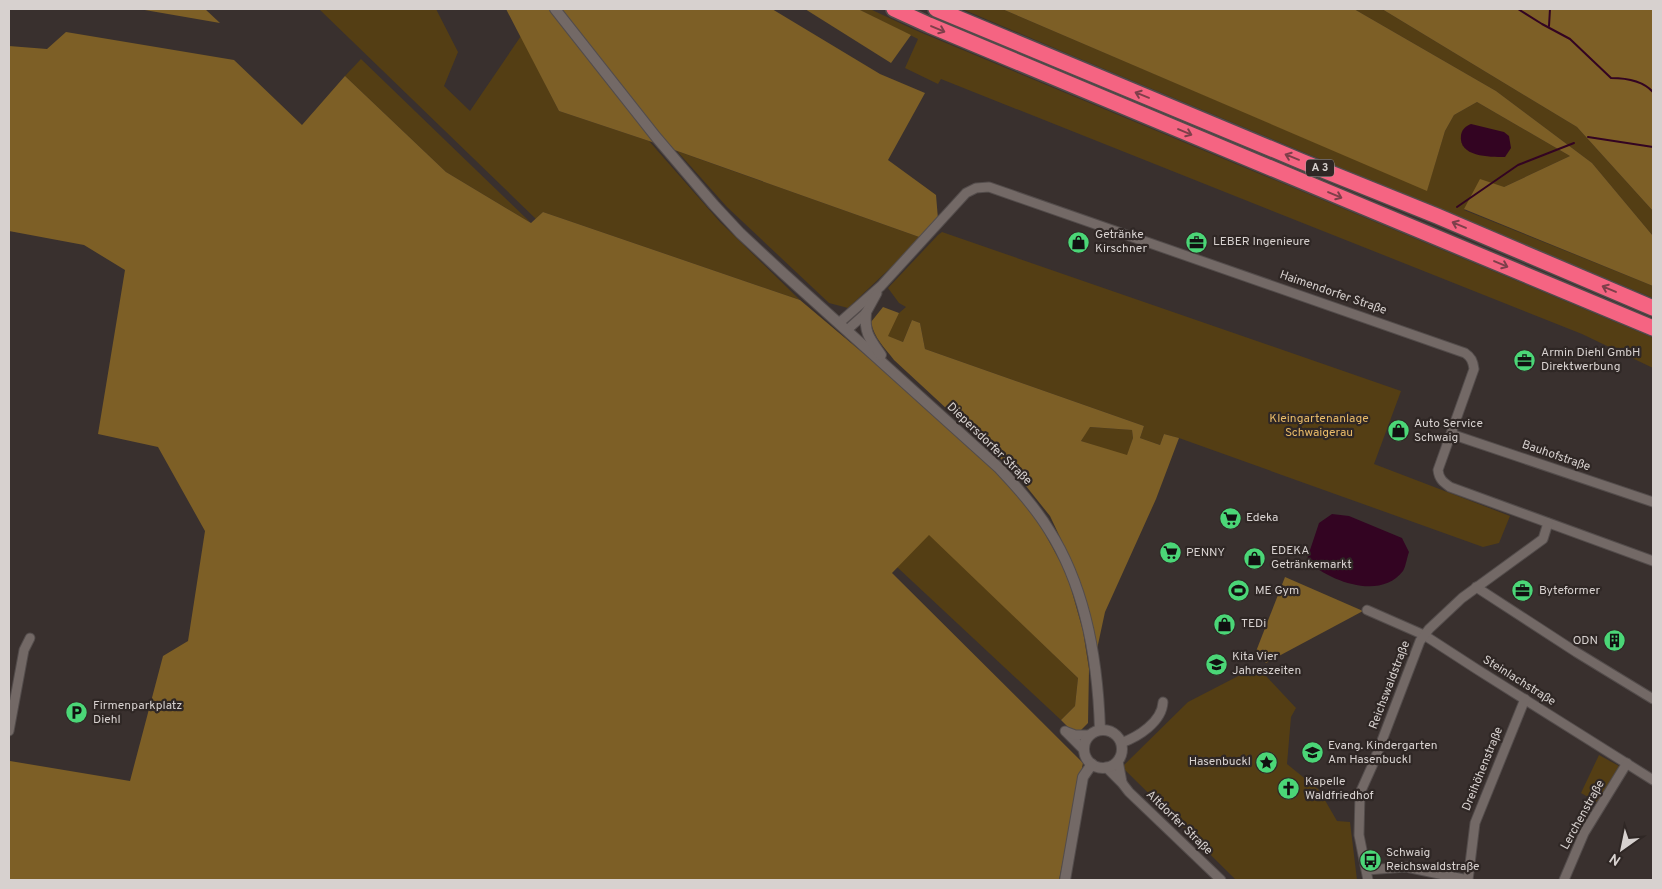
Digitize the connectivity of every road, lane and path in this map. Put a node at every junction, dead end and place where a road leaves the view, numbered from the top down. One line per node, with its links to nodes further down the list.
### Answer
1 (554, 9): 7 (street, Diepersdorfer Straße)
2 (894, 9): 8 (highway, A 3, one-way to 8)
3 (936, 9): 5 (highway, A 3, one-way to 3)
4 (881, 286): 6 (street, Haimendorfer Straße); 7 (street, Haimendorfer Straße); 11 (street, Haimendorfer Straße)
5 (1653, 308)
6 (866, 313): 9 (street, Haimendorfer Straße); 10 (street)
7 (839, 323): 9 (street, Diepersdorfer Straße)
8 (1653, 328)
9 (847, 330): 10 (street, Diepersdorfer Straße)
10 (890, 369): 23 (street, Diepersdorfer Straße)
11 (1451, 434): 12 (street, Bauhofstraße); 13 (street, Haimendorfer Straße)
12 (1653, 502)
13 (1548, 523): 14 (street, Haimendorfer Straße); 15 (street, Reichswaldstraße)
14 (1653, 561)
15 (1476, 587): 17 (street, Reichswaldstraße); 20 (street)
16 (1367, 610): 17 (street, Steinlachstraße)
17 (1424, 635): 19 (street, Steinlachstraße); 32 (street, Reichswaldstraße)
18 (30, 638): 22 (street)
19 (1525, 699): 27 (street, Steinlachstraße); 36 (street, Dreihöhenstraße)
20 (1653, 699)
21 (1163, 702): 24 (street)
22 (9, 731)
23 (1095, 733): 24 (street); 25 (street); 25 (street)
24 (1121, 743): 26 (street)
25 (1084, 750): 28 (street)
26 (1118, 760): 29 (street); 31 (street)
27 (1627, 763): 30 (street, Steinlachstraße); 37 (street, Lerchenstraße)
28 (1092, 764): 29 (street); 33 (street)
29 (1106, 767): 31 (street, Altdorfer Straße)
30 (1653, 780)
31 (1122, 783): 34 (street, Altdorfer Straße)
32 (1367, 870): 35 (street, Reichswaldstraße); 36 (street)
33 (1065, 880)
34 (1221, 880)
35 (1368, 880)
36 (1468, 880)
37 (1564, 880)

